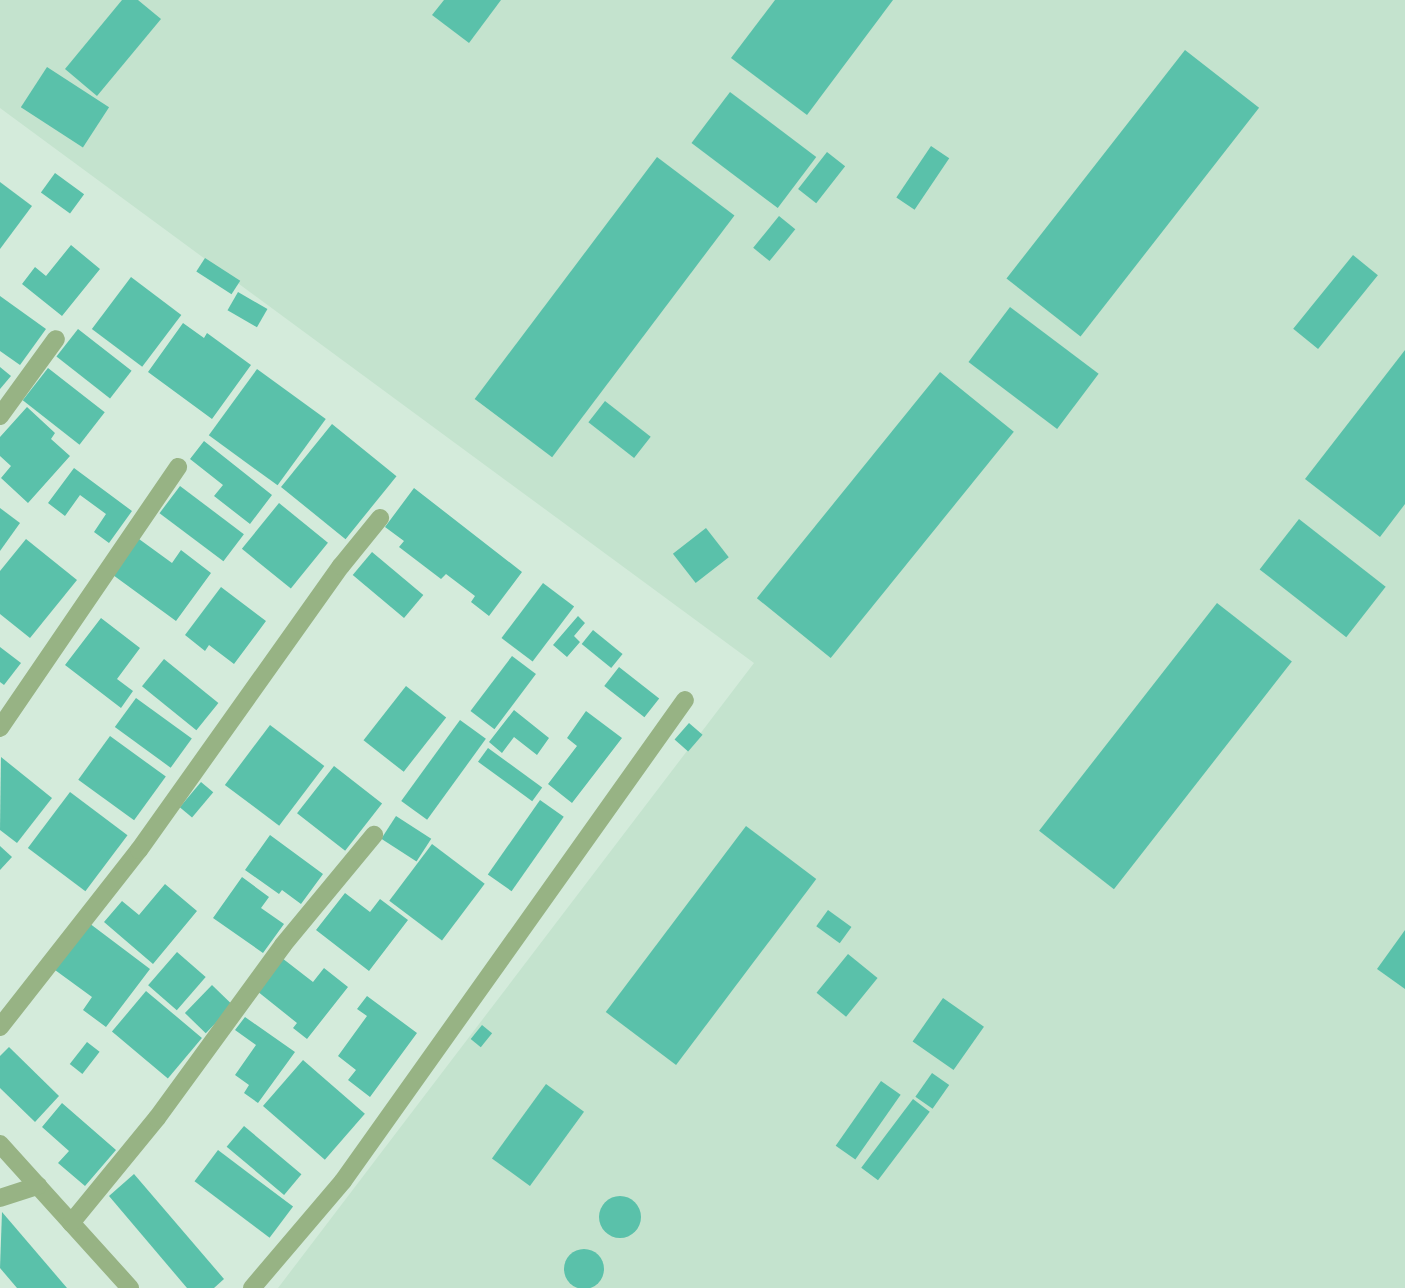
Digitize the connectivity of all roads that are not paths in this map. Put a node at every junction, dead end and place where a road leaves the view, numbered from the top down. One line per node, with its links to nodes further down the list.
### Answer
1 (56, 339): 2 (street)
2 (0, 417)
3 (178, 467): 6 (street)
4 (380, 518): 8 (street)
5 (685, 700): 14 (street)
6 (0, 728)
7 (374, 835): 12 (street)
8 (0, 1027)
9 (0, 1144): 10 (street)
10 (38, 1186): 11 (street); 12 (street)
11 (0, 1198)
12 (71, 1223): 13 (street)
13 (130, 1288)
14 (252, 1288)

